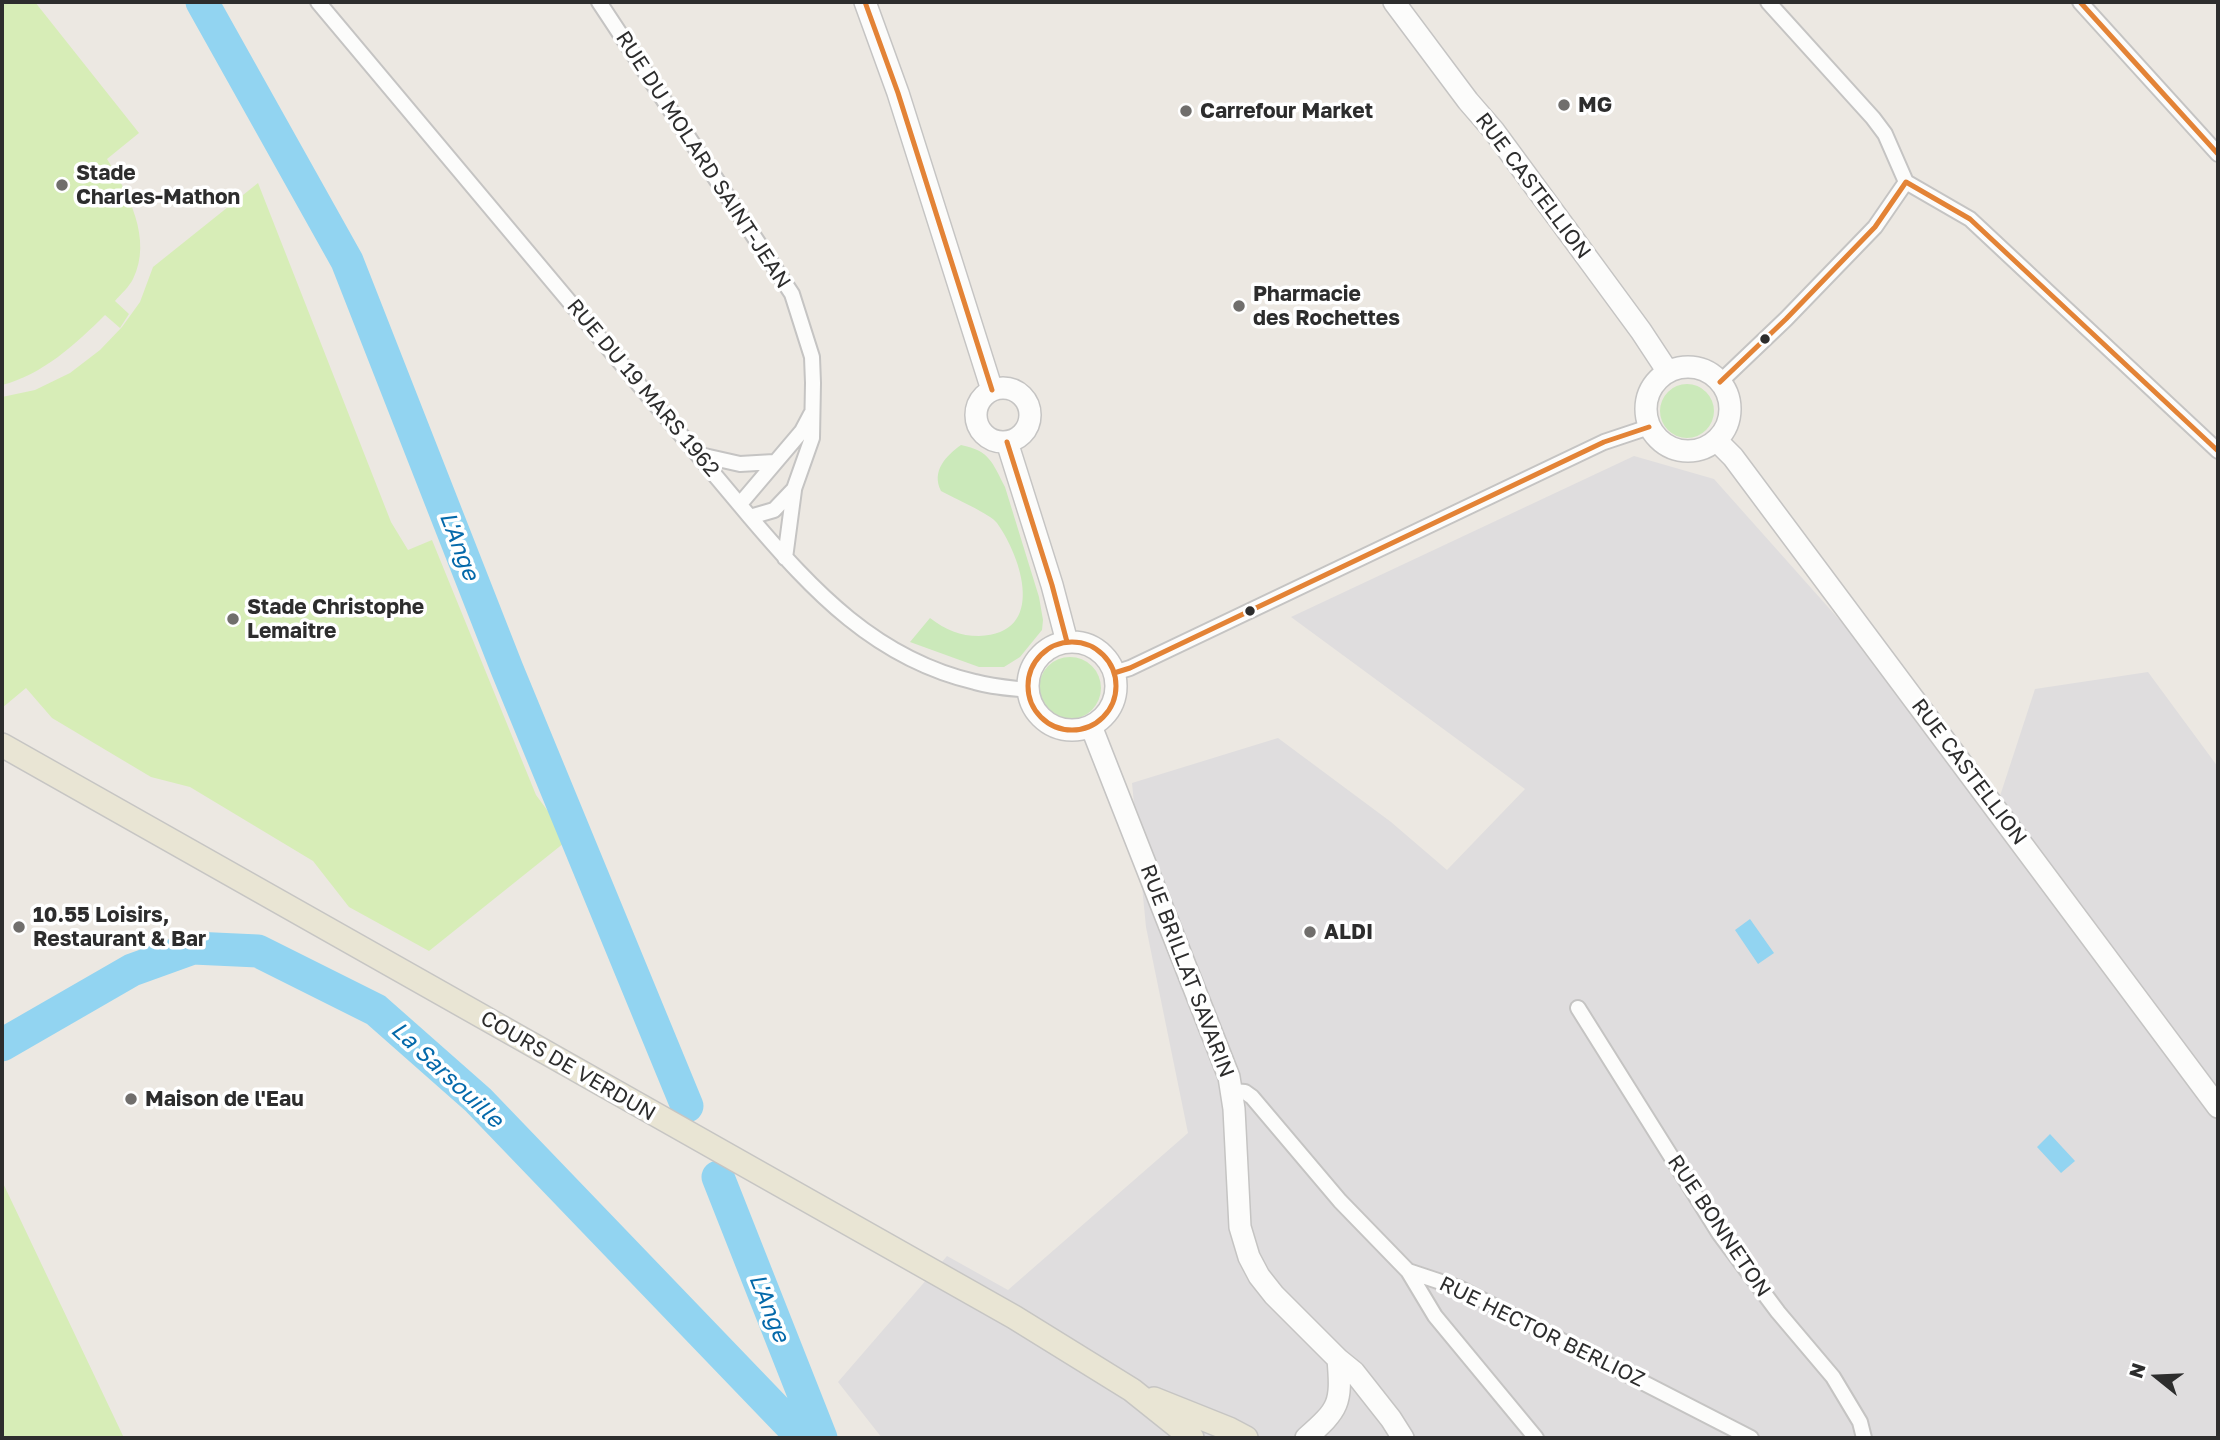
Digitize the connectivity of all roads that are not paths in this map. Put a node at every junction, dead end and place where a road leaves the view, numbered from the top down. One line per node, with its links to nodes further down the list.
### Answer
1 (318, 2): 17 (street, RUE DU 19 MARS 1962)
2 (599, 2): 12 (street, RUE DU MOLARD SAINT-JEAN)
3 (865, 2): 11 (main road)
4 (1394, 2): 9 (main road, RUE CASTELLION)
5 (1768, 2): 8 (street)
6 (2080, 2): 7 (street)
7 (2218, 153)
8 (1906, 182): 10 (street); 16 (street)
9 (1668, 372): 10 (main road); 13 (main road)
10 (1720, 382): 14 (main road)
11 (992, 390): 15 (main road); 15 (main road)
12 (813, 410): 18 (street); 19 (street, RUE DU MOLARD SAINT-JEAN)
13 (1650, 427): 14 (main road); 24 (street)
14 (1717, 441): 30 (main road, RUE CASTELLION)
15 (1007, 442): 23 (main road)
16 (2218, 451)
17 (699, 455): 18 (street); 20 (street, RUE DU 19 MARS 1962)
18 (774, 461): 20 (street)
19 (794, 489): 21 (street); 22 (street, RUE DU MOLARD SAINT-JEAN)
20 (740, 504): 21 (street, RUE DU 19 MARS 1962)
21 (750, 517): 22 (street, RUE DU 19 MARS 1962)
22 (785, 558): 25 (street, RUE DU 19 MARS 1962)
23 (1067, 642): 24 (main road); 25 (main road)
24 (1114, 673): 26 (main road)
25 (1028, 690): 26 (main road)
26 (1091, 726): 29 (main road, RUE BRILLAT SAVARIN)
27 (2, 745): 33 (main road, COURS DE VERDUN)
28 (1578, 1008): 40 (street, RUE BONNETON)
29 (1233, 1100): 31 (street); 32 (main road, RUE BRILLAT SAVARIN)
30 (2218, 1107)
31 (1408, 1272): 38 (street); 39 (street, RUE HECTOR BERLIOZ)
32 (1338, 1359): 36 (main road); 37 (main road, RUE BRILLAT SAVARIN)
33 (1132, 1390): 34 (main road, COURS DE VERDUN); 35 (main road, COURS DE VERDUN)
34 (1192, 1438)
35 (1245, 1438)
36 (1306, 1438)
37 (1403, 1438)
38 (1536, 1438)
39 (1751, 1438)
40 (1864, 1438)

